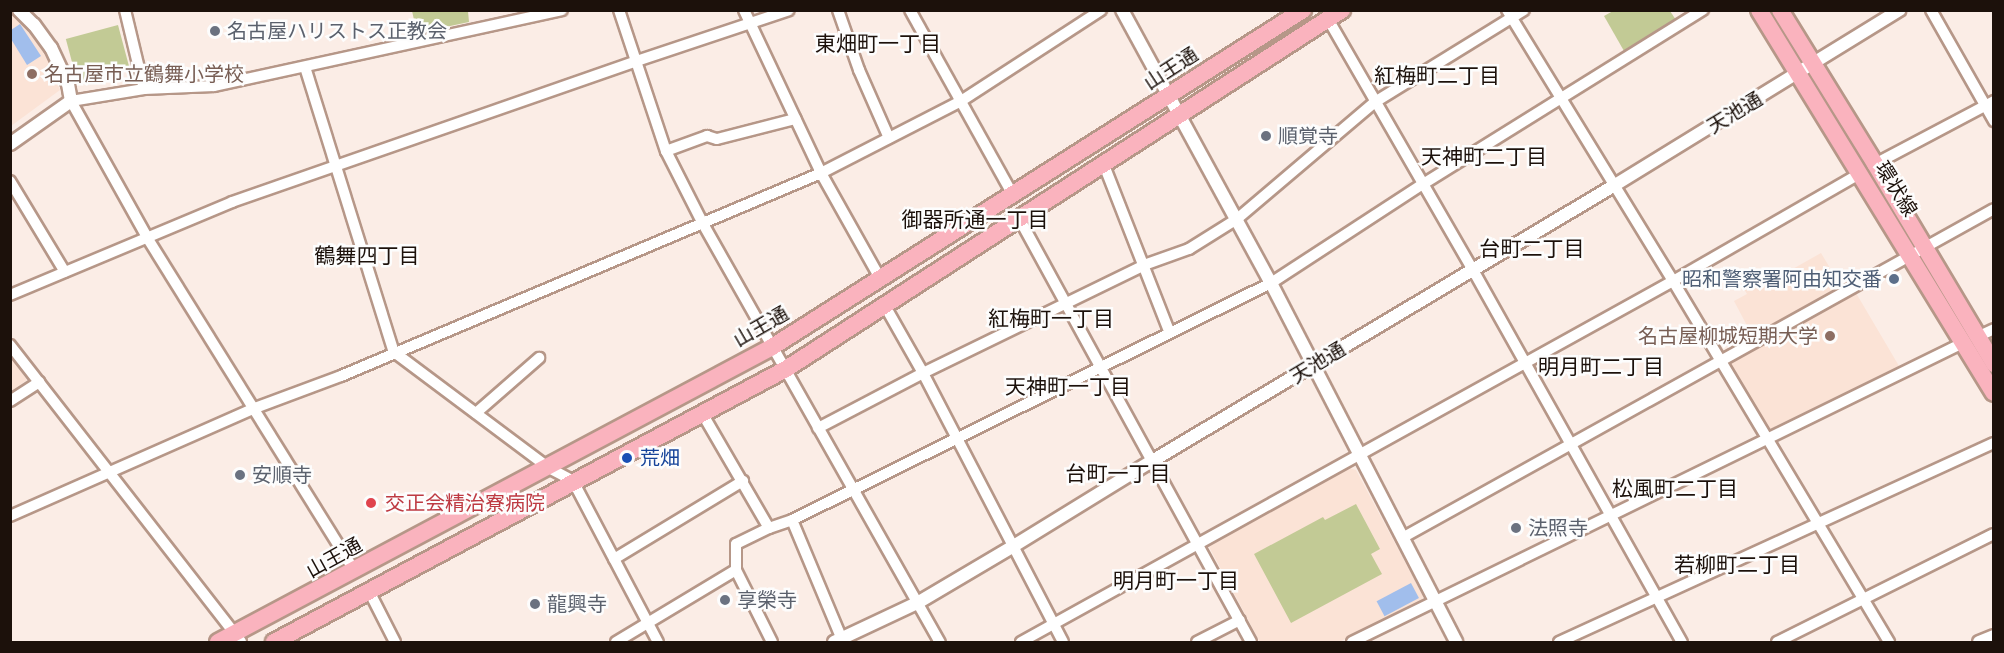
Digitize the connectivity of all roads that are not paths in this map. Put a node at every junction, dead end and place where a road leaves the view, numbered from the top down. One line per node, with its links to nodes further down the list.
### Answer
1 (19, 10): 28 (street)
2 (125, 10): 25 (street)
3 (562, 10): 23 (street)
4 (619, 10): 21 (street)
5 (744, 10): 20 (street)
6 (789, 10): 20 (street)
7 (838, 10): 35 (street)
8 (910, 10): 29 (street)
9 (1101, 10): 29 (street)
10 (1122, 10): 26 (street)
11 (1302, 10): 26 (main road, 山王通)
12 (1524, 10): 18 (street)
13 (1703, 10): 27 (street)
14 (1759, 10): 24 (main road, 環状線)
15 (1779, 10): 22 (main road, 環状線)
16 (1900, 10): 22 (street, 天池通)
17 (1931, 10): 31 (street)
18 (1509, 14): 27 (street); 30 (street)
19 (1335, 15): 30 (street); 32 (main road)
20 (751, 23): 21 (street); 33 (street)
21 (634, 62): 37 (street); 40 (street)
22 (1812, 64): 24 (street, 天池通); 38 (main road, 環状線)
23 (306, 66): 25 (street); 40 (street)
24 (1797, 75): 42 (main road, 環状線); 45 (street, 天池通)
25 (144, 89): 28 (street)
26 (1168, 96): 32 (street); 46 (main road, 山王通)
27 (1561, 98): 44 (street); 45 (street)
28 (71, 101): 36 (street); 51 (street)
29 (961, 101): 35 (street); 46 (street)
30 (1375, 102): 44 (street); 48 (street)
31 (1989, 103): 34 (street); 38 (street)
32 (1181, 114): 39 (main road); 48 (street)
33 (795, 119): 37 (street); 41 (street)
34 (1994, 121)
35 (890, 138): 41 (street)
36 (10, 144)
37 (666, 151): 50 (street)
38 (1875, 164): 52 (main road, 環状線)
39 (1104, 165): 49 (main road); 53 (street)
40 (336, 168): 51 (street); 67 (street)
41 (821, 173): 50 (street); 56 (street)
42 (1861, 173): 52 (main road, 環状線); 57 (street)
43 (10, 181): 55 (street)
44 (1423, 184): 54 (street); 58 (street)
45 (1615, 185): 54 (street, 天池通); 57 (street)
46 (1013, 195): 56 (main road, 山王通)
47 (1994, 209): 52 (street)
48 (1237, 219): 53 (street); 58 (street)
49 (1020, 220): 60 (street); 61 (main road)
50 (702, 222): 66 (street); 67 (street)
51 (147, 237): 55 (street); 79 (street)
52 (1918, 250): 64 (main road, 環状線); 69 (street)
53 (1143, 265): 60 (street); 63 (street)
54 (1473, 270): 70 (street); 73 (street, 天池通)
55 (65, 272): 59 (street)
56 (881, 280): 66 (main road, 山王通)
57 (1673, 281): 69 (street); 70 (street)
58 (1271, 283): 63 (street); 73 (street)
59 (10, 295)
60 (1066, 302): 72 (street); 75 (street)
61 (885, 306): 74 (main road); 75 (street)
62 (1994, 329): 64 (street)
63 (1170, 333): 72 (street)
64 (1970, 340): 71 (main road, 環状線); 77 (main road, 環状線); 83 (street)
65 (10, 345): 76 (street)
66 (772, 347): 74 (street); 89 (main road, 山王通)
67 (394, 352): 79 (street); 81 (street)
68 (539, 358): 81 (street)
69 (1721, 360): 83 (street); 86 (street)
70 (1525, 363): 86 (street); 87 (street)
71 (1994, 364)
72 (1101, 366): 84 (street); 88 (street)
73 (1313, 366): 87 (street); 88 (street, 天池通)
74 (786, 369): 80 (main road); 82 (street)
75 (923, 373): 82 (street); 84 (street)
76 (39, 382): 78 (street); 90 (street)
77 (1994, 393)
78 (10, 401)
79 (255, 408): 90 (street); 104 (street)
80 (702, 413): 91 (main road); 92 (street)
81 (476, 414): 89 (street)
82 (818, 428): 93 (street)
83 (1766, 438): 95 (street); 97 (street)
84 (957, 439): 93 (street); 102 (street)
85 (1994, 443): 97 (street)
86 (1571, 446): 95 (street); 100 (street)
87 (1357, 454): 100 (street); 101 (street)
88 (1152, 460): 101 (street); 102 (street, 天池通)
89 (549, 468): 91 (street); 104 (main road, 山王通)
90 (109, 474): 94 (street); 115 (street)
91 (573, 481): 103 (street); 106 (main road)
92 (743, 481): 98 (street); 103 (street)
93 (852, 489): 96 (street); 110 (street)
94 (10, 516)
95 (1610, 517): 107 (street); 109 (street)
96 (792, 520): 98 (street); 116 (street)
97 (1819, 523): 107 (street); 108 (street)
98 (769, 528): 105 (street)
99 (1994, 534): 108 (street)
100 (1402, 538): 109 (street)
101 (1200, 544): 111 (street); 113 (street)
102 (1012, 548): 110 (street, 天池通); 113 (street)
103 (614, 559): 112 (street)
104 (354, 570): 115 (main road, 山王通)
105 (736, 570): 112 (street); 122 (street)
106 (370, 593): 118 (main road); 119 (street)
107 (1657, 598): 130 (street); 131 (street)
108 (1864, 600): 132 (street); 133 (street)
109 (1435, 601): 128 (street); 129 (street)
110 (920, 602): 116 (street, 天池通); 123 (street)
111 (1240, 620): 126 (street); 127 (street)
112 (648, 624): 120 (street); 121 (street)
113 (1054, 625): 124 (street); 125 (street)
114 (1994, 636): 134 (street)
115 (238, 638): 117 (main road, 山王通)
116 (839, 641)
117 (218, 642)
118 (274, 642)
119 (395, 642)
120 (616, 642)
121 (658, 642)
122 (772, 642)
123 (940, 642)
124 (1021, 642)
125 (1063, 642)
126 (1197, 642)
127 (1251, 642)
128 (1352, 642)
129 (1456, 642)
130 (1559, 642)
131 (1682, 642)
132 (1777, 642)
133 (1889, 642)
134 (1979, 642)

